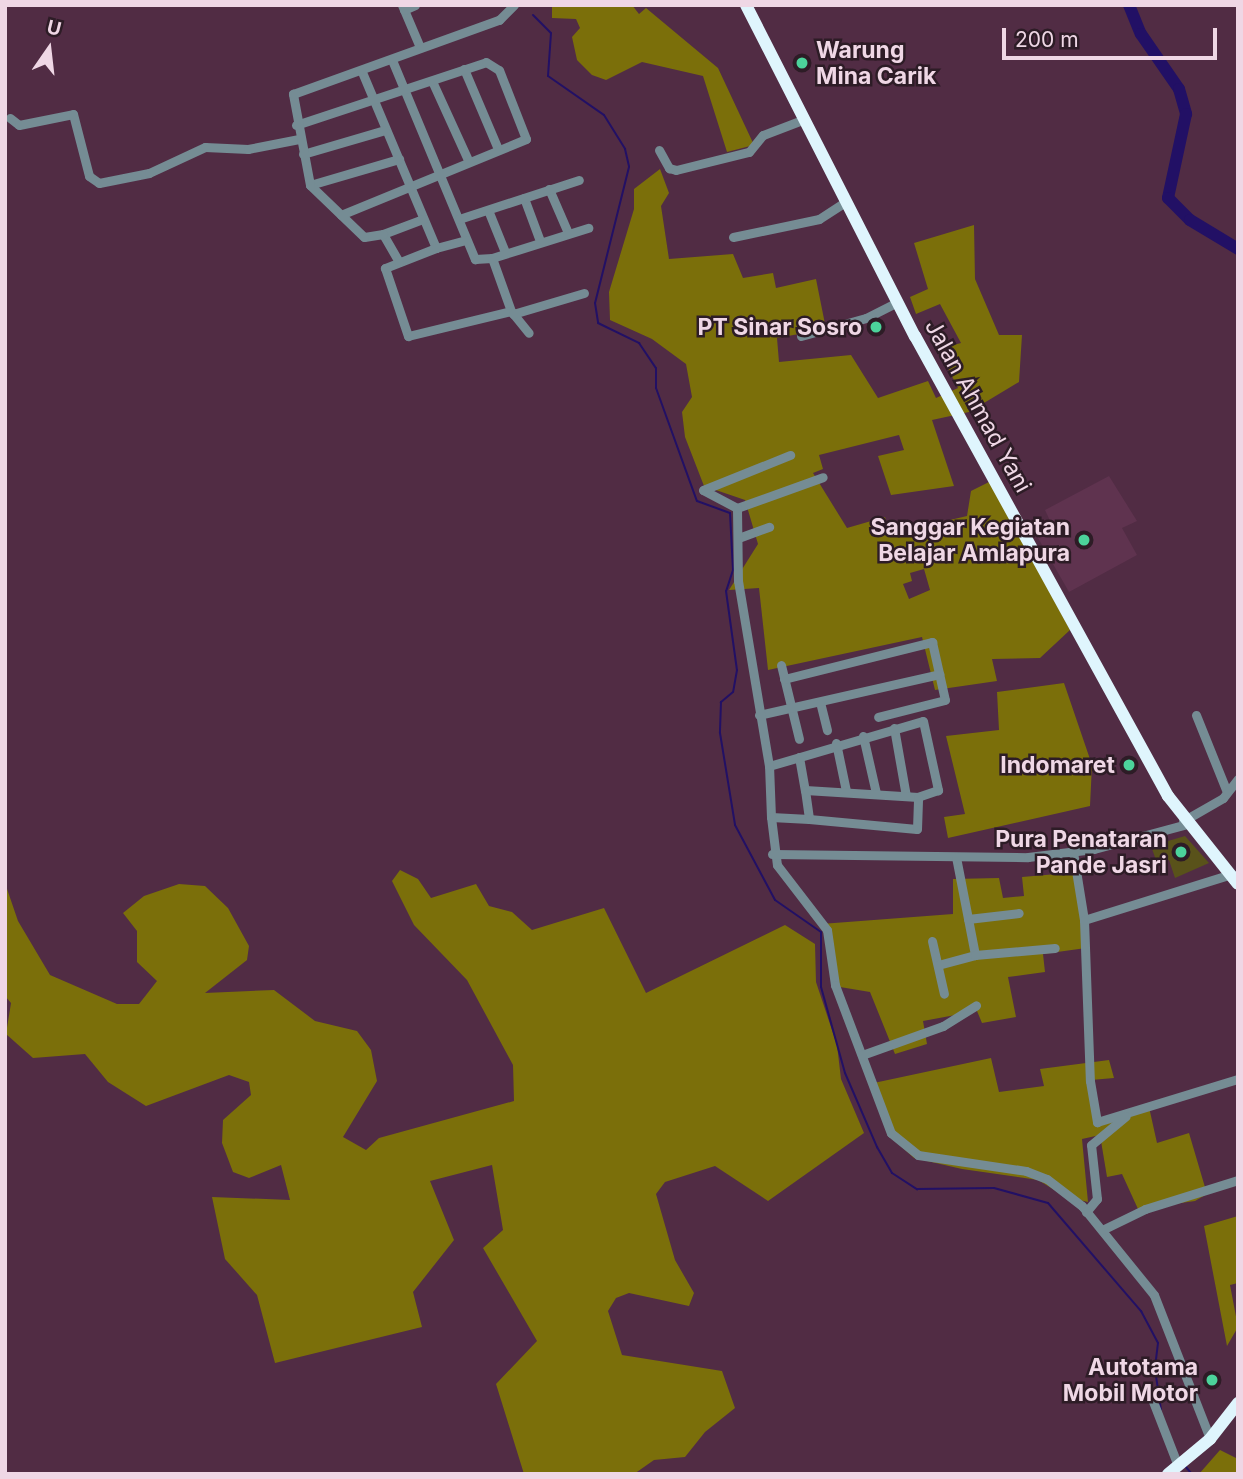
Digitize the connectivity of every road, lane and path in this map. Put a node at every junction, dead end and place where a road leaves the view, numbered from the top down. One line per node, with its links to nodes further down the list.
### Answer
1 (415, 5): 4 (street)
2 (514, 5): 5 (street)
3 (746, 5): 14 (highway, Jalan Ahmad Yani)
4 (403, 8): 5 (street)
5 (419, 45): 6 (street)
6 (392, 60): 8 (street); 10 (street)
7 (464, 69): 9 (street); 18 (street); 18 (street)
8 (362, 72): 11 (street); 15 (street)
9 (432, 81): 10 (street); 22 (street)
10 (404, 90): 11 (street); 23 (street)
11 (373, 101): 15 (street); 16 (street)
12 (5, 107): 13 (street)
13 (8, 118): 17 (street)
14 (802, 120): 19 (street); 29 (highway, Jalan Ahmad Yani)
15 (296, 125): 17 (street)
16 (385, 130): 20 (street); 21 (street)
17 (299, 139): 20 (street)
18 (498, 149): 22 (street)
19 (659, 150)
20 (303, 154): 25 (street)
21 (399, 159): 25 (street); 26 (street)
22 (468, 160): 23 (street)
23 (441, 174): 26 (street); 33 (street)
24 (579, 180): 27 (street)
25 (310, 185): 31 (street)
26 (410, 188): 31 (street); 32 (street)
27 (549, 190): 28 (street); 35 (street)
28 (524, 198): 30 (street); 39 (street)
29 (845, 202): 37 (street); 45 (highway, Jalan Ahmad Yani)
30 (488, 210): 33 (street); 41 (street)
31 (341, 215): 36 (street)
32 (423, 219): 36 (street); 40 (street)
33 (459, 219): 38 (street)
34 (588, 228): 35 (street)
35 (568, 233): 39 (street)
36 (383, 234): 43 (street)
37 (733, 237)
38 (466, 240): 40 (street); 42 (street)
39 (540, 241): 41 (street)
40 (436, 247): 43 (street)
41 (505, 252): 42 (street)
42 (492, 258): 46 (street)
43 (399, 262): 46 (street)
44 (584, 293): 46 (street)
45 (898, 302): 48 (street); 78 (highway, Jalan Ahmad Yani)
46 (512, 312): 47 (street)
47 (529, 333)
48 (801, 336)
49 (790, 455): 51 (street)
50 (823, 477): 51 (street)
51 (737, 508): 53 (street)
52 (769, 527): 53 (street)
53 (741, 537): 59 (street)
54 (780, 665): 56 (street)
55 (939, 674): 56 (street); 57 (street); 61 (street)
56 (784, 678): 58 (street)
57 (820, 702): 58 (street); 63 (street)
58 (791, 709): 59 (street); 65 (street)
59 (759, 715): 68 (street)
60 (1196, 715): 72 (street)
61 (878, 717)
62 (894, 728): 64 (street); 74 (street); 75 (street)
63 (827, 730)
64 (863, 736): 66 (street); 73 (street)
65 (799, 739)
66 (836, 743): 67 (street); 71 (street)
67 (799, 757): 68 (street); 70 (street)
68 (769, 766): 76 (street)
69 (1238, 779): 72 (street)
70 (805, 790): 71 (street); 77 (street)
71 (846, 791): 73 (street)
72 (1227, 792): 78 (street)
73 (876, 793): 74 (street)
74 (906, 796): 75 (street)
75 (918, 797): 77 (street)
76 (771, 817): 77 (street); 80 (street)
77 (809, 819)
78 (1185, 822): 79 (street); 82 (highway, Jalan Ahmad Yani)
79 (1073, 852): 81 (street); 85 (street)
80 (772, 854): 81 (street); 92 (street)
81 (956, 857): 84 (street)
82 (1235, 879): 85 (street)
83 (1019, 912): 84 (street)
84 (968, 919): 88 (street)
85 (1084, 919): 94 (street)
86 (932, 941): 89 (street)
87 (1055, 948): 88 (street)
88 (975, 955): 89 (street)
89 (938, 965): 90 (street)
90 (944, 994)
91 (976, 1005): 92 (street)
92 (862, 1055): 96 (street)
93 (1238, 1079): 94 (street)
94 (1126, 1116): 96 (street)
95 (1238, 1180): 97 (street)
96 (1086, 1212): 97 (street)
97 (1102, 1230): 100 (street)
98 (1147, 1386): 101 (street)
99 (1238, 1403): 100 (highway)
100 (1210, 1439): 101 (highway)
101 (1175, 1468)

